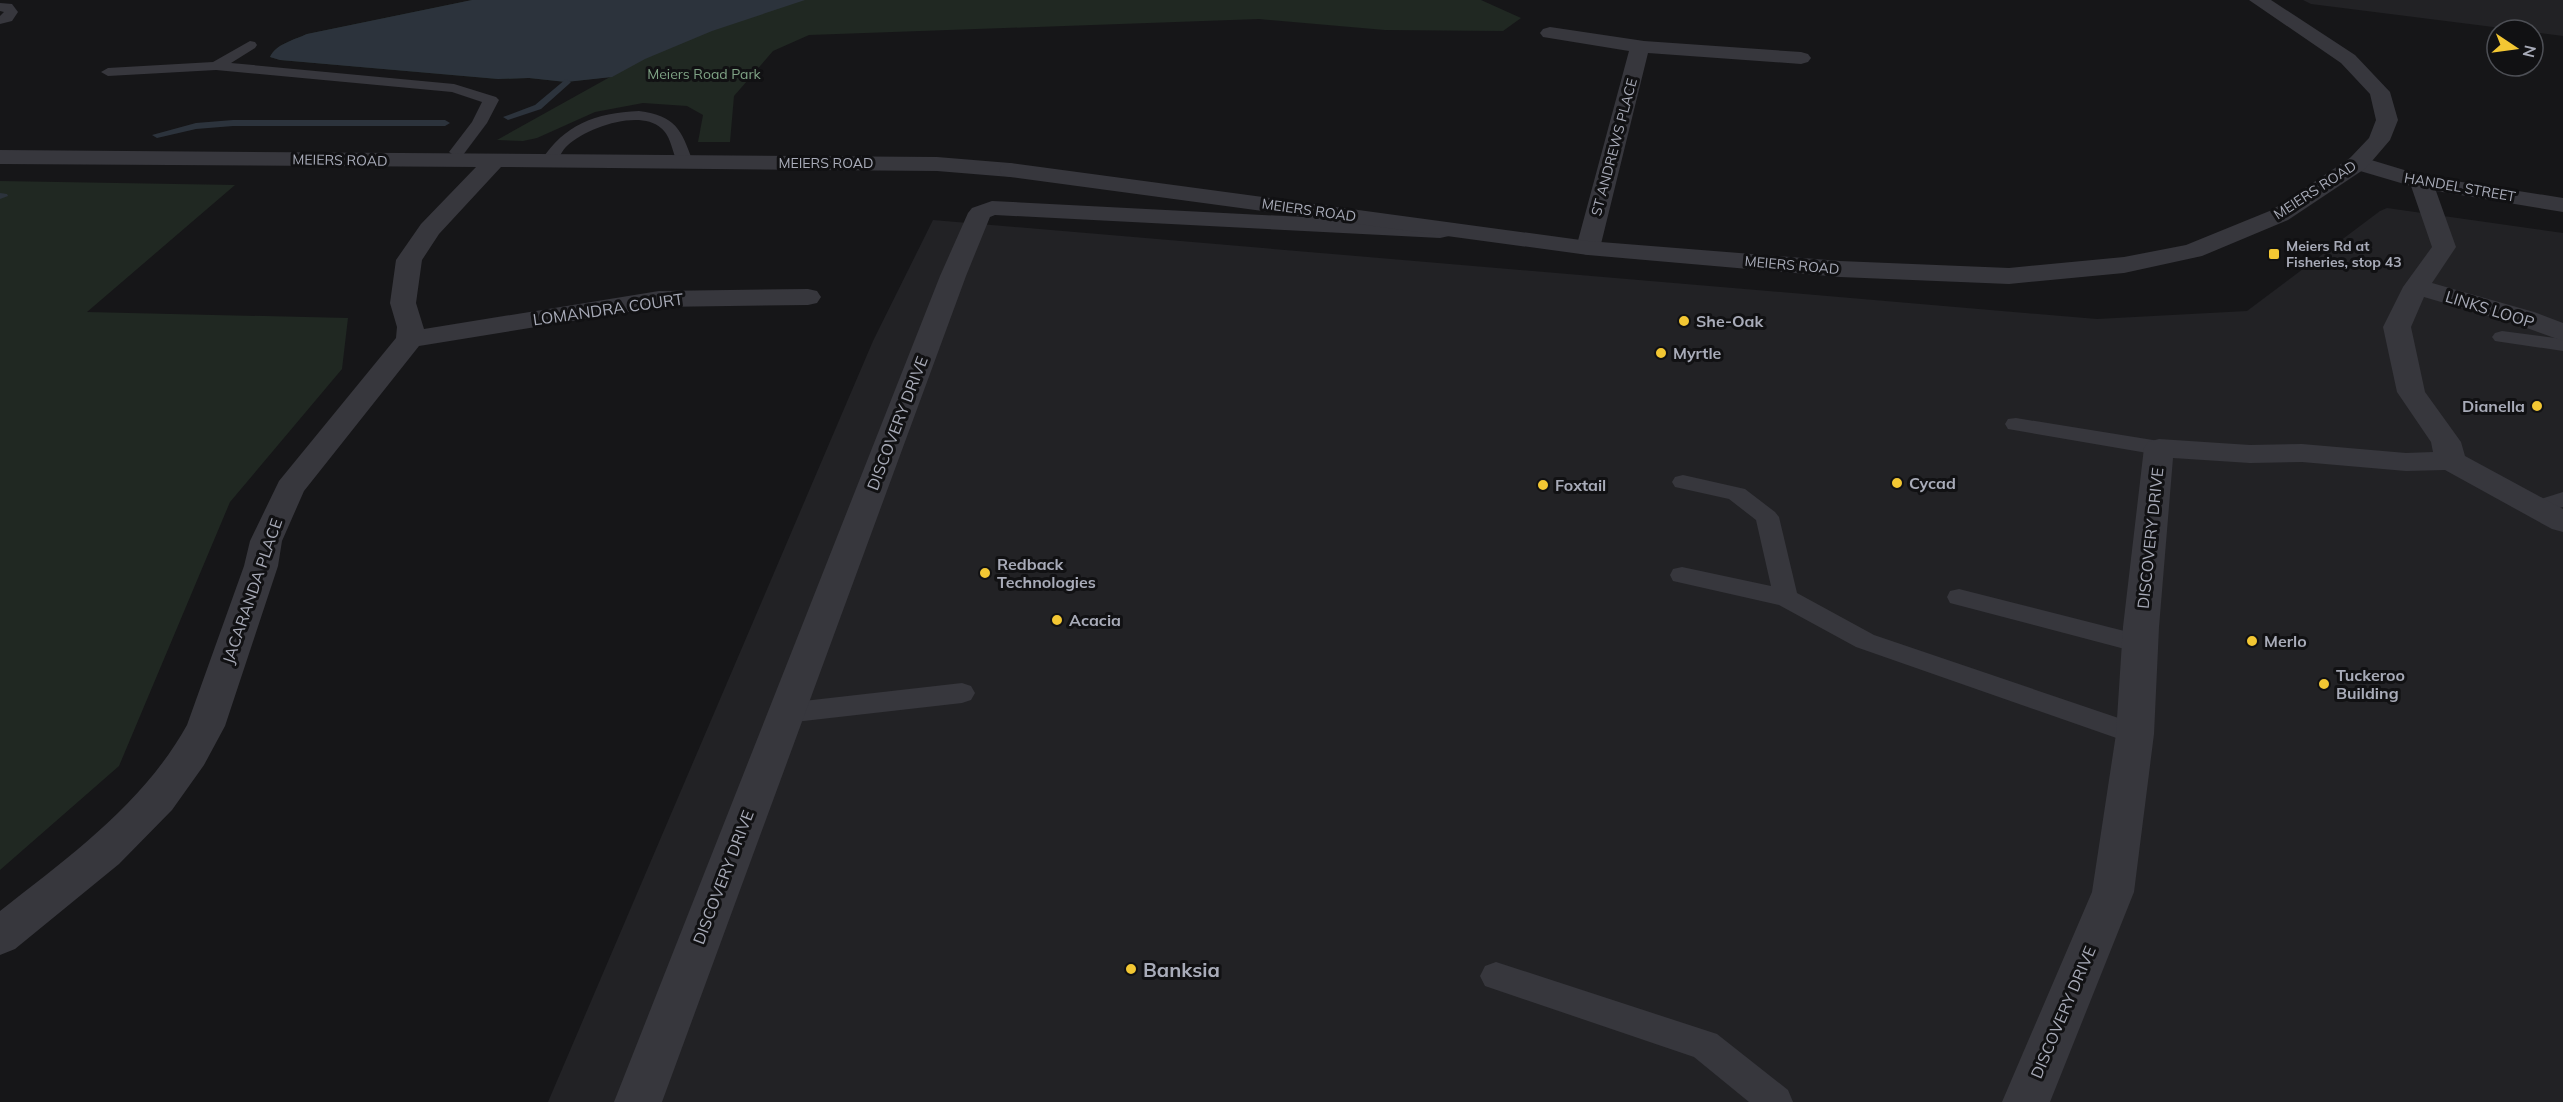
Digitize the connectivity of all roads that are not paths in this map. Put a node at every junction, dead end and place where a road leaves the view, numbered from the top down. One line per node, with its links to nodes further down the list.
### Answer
1 (2258, 0): 15 (street, MEIERS ROAD)
2 (0, 7): 3 (lane)
3 (0, 20)
4 (1550, 33): 6 (street)
5 (250, 45): 8 (lane)
6 (1640, 47): 7 (street); 19 (street, ST ANDREWS PLACE)
7 (1801, 58)
8 (216, 66): 9 (lane); 10 (lane)
9 (108, 72)
10 (457, 152)
11 (0, 157): 13 (street, MEIERS ROAD)
12 (549, 161): 13 (street, MEIERS ROAD); 14 (street, MEIERS ROAD); 14 (lane)
13 (493, 162): 24 (street)
14 (685, 162): 18 (street, MEIERS ROAD)
15 (2358, 163): 16 (street, HANDEL STREET); 19 (street, MEIERS ROAD)
16 (2421, 182): 17 (street, HANDEL STREET); 20 (street)
17 (2563, 205)
18 (1479, 234): 19 (street, MEIERS ROAD); 37 (street, DISCOVERY DRIVE)
19 (1588, 248)
20 (2416, 287): 22 (street, LINKS LOOP); 28 (street)
21 (808, 297): 24 (street, LOMANDRA COURT)
22 (2563, 333)
23 (2502, 338): 25 (lane)
24 (410, 339): 39 (street, JACARANDA PLACE)
25 (2563, 345)
26 (2016, 424): 27 (lane)
27 (2159, 448): 28 (street, DISCOVERY DRIVE); 35 (street, DISCOVERY DRIVE)
28 (2451, 461): 30 (street)
29 (1683, 482): 34 (lane)
30 (2550, 503): 31 (street)
31 (2563, 522)
32 (1682, 575): 34 (lane)
33 (1959, 597): 35 (lane)
34 (1786, 598): 38 (lane)
35 (2140, 644): 38 (street, DISCOVERY DRIVE)
36 (962, 693): 37 (lane)
37 (786, 713): 41 (street, DISCOVERY DRIVE)
38 (2135, 734): 43 (street, DISCOVERY DRIVE)
39 (0, 936)
40 (1496, 976): 42 (lane)
41 (638, 1102)
42 (1776, 1102)
43 (2026, 1102)

